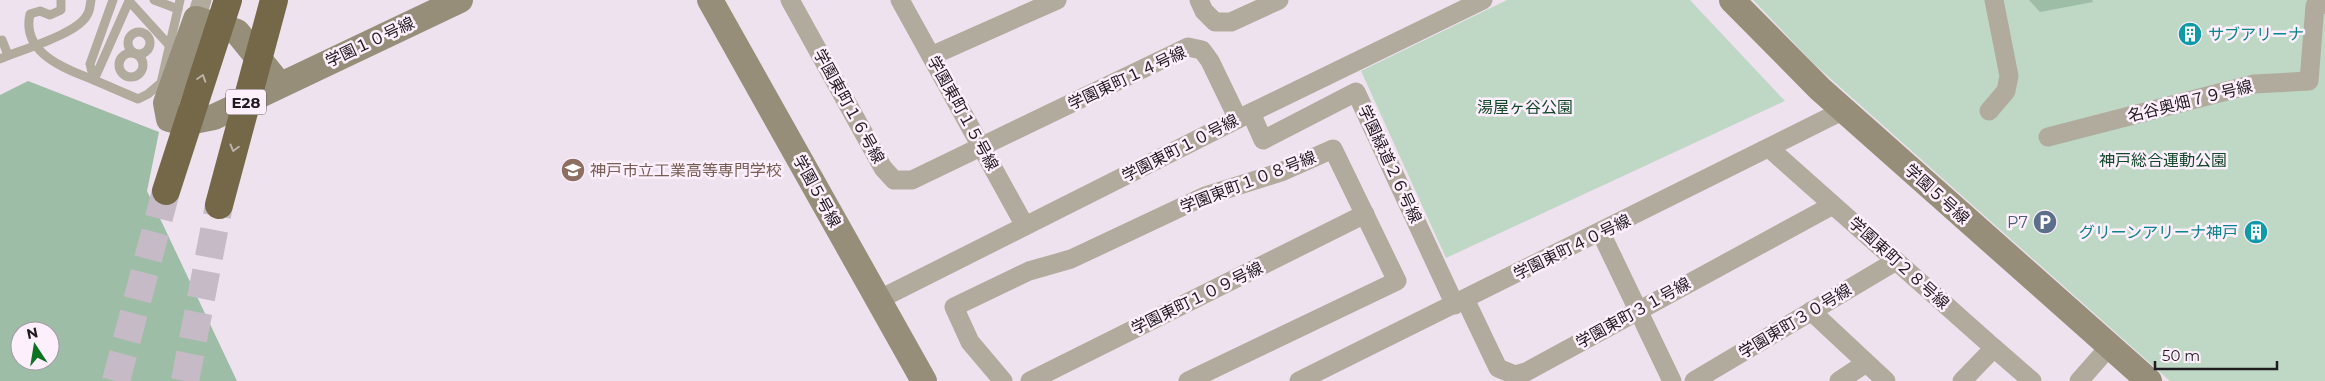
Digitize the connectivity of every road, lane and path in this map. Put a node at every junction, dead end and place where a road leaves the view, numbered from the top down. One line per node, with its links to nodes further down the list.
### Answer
1 (61, 0): 21 (lane)
2 (92, 0): 21 (lane)
3 (113, 0): 25 (lane)
4 (154, 0): 18 (lane)
5 (228, 0): 34 (highway, one-way to 5)
6 (274, 0): 35 (highway, E28, one-way to 35)
7 (460, 0): 26 (street, 学園１０号線)
8 (710, 0): 41 (street, 学園５号線)
9 (790, 0): 32 (street, 学園東町１６号線)
10 (900, 0): 22 (street, 学園東町１５号線)
11 (1057, 0): 22 (street)
12 (1199, 0): 13 (street)
13 (1279, 0)
14 (1483, 0): 30 (street, 学園東町１０号線)
15 (1732, 0): 28 (street, 学園５号線)
16 (1994, 0): 29 (street)
17 (2325, 4): 31 (street, 名谷奥畑７９号線)
18 (189, 7): 20 (lane); 26 (street); 26 (street, 学園１０号線)
19 (0, 41): 23 (lane)
20 (169, 45): 25 (lane); 27 (lane)
21 (35, 46): 23 (lane); 25 (lane)
22 (931, 56): 32 (street, 学園東町１５号線)
23 (4, 57)
24 (126, 76): 24 (lane); 27 (lane)
25 (94, 80): 27 (lane)
26 (280, 84)
27 (119, 91)
28 (1844, 110): 33 (street, 学園東町４０号線); 45 (street, 学園５号線)
29 (1989, 111)
30 (1245, 116): 32 (street, 学園東町１４号線); 38 (street, 学園東町１０号線); 42 (street, 学園緑道２６号線)
31 (2048, 137)
32 (982, 147): 38 (street, 学園東町１５号線)
33 (1769, 148): 36 (street, 学園東町２８号線); 39 (street, 学園東町４０号線)
34 (166, 191)
35 (219, 205)
36 (1833, 205): 40 (street, 学園東町２８号線); 43 (street, 学園東町３１号線)
37 (1364, 214): 50 (street, 学園東町１０８号線); 51 (street, 学園東町１０９号線); 52 (street, 学園東町１０８号線)
38 (1025, 226): 41 (street, 学園東町１０号線)
39 (1601, 232): 42 (street, 学園東町４０号線); 43 (street)
40 (1896, 261): 44 (street, 学園東町３０号線); 46 (street, 学園東町２８号線)
41 (878, 300): 49 (street, 学園５号線)
42 (1460, 302): 43 (street, 学園東町３１号線); 48 (street, 学園東町４０号線)
43 (1638, 311): 53 (street)
44 (1811, 311): 47 (street); 54 (street, 学園東町３０号線)
45 (2109, 347): 59 (street); 60 (street, 学園５号線)
46 (1994, 348): 57 (street); 58 (street, 学園東町２８号線)
47 (1866, 364): 55 (street); 56 (street)
48 (1310, 379)
49 (924, 381)
50 (1003, 381)
51 (1030, 381)
52 (1188, 381)
53 (1672, 381)
54 (1694, 381)
55 (1838, 381)
56 (1886, 381)
57 (1962, 381)
58 (2032, 381)
59 (2079, 381)
60 (2148, 381)

